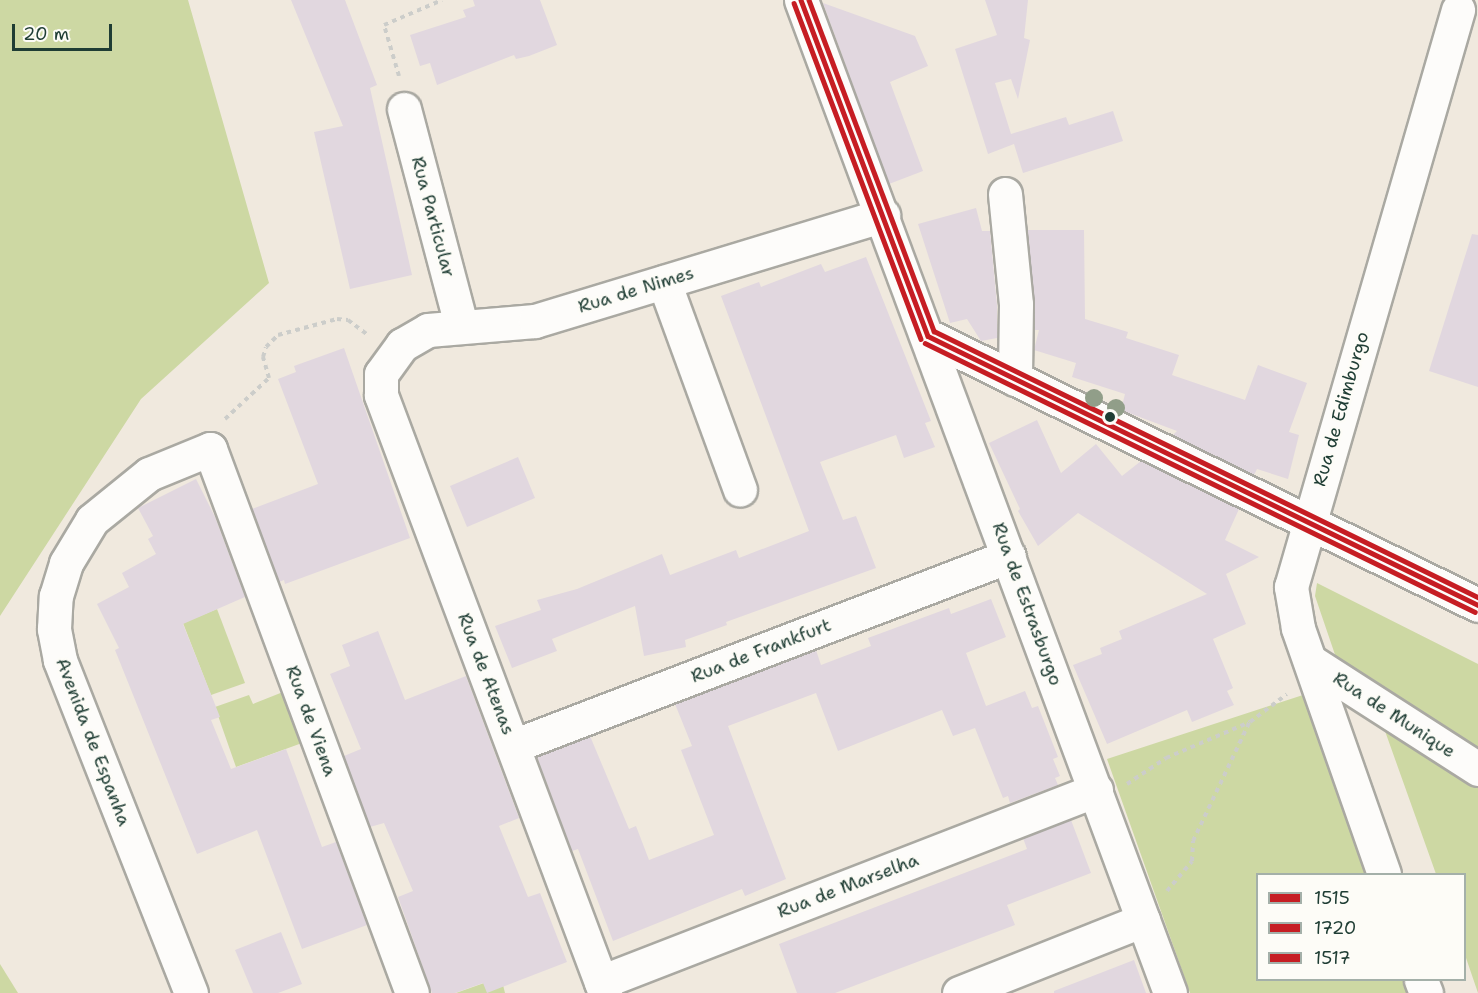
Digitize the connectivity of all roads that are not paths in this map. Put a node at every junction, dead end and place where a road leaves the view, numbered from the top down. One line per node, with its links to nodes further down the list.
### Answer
1 (801, 0): 5 (street, Rua de Estrasburgo)
2 (1459, 10): 13 (street, Rua de Edimburgo)
3 (404, 109): 7 (street, Rua Particular)
4 (1005, 194): 10 (street)
5 (883, 215): 6 (street, Rua de Nimes); 8 (street, Rua de Estrasburgo)
6 (664, 282): 7 (street, Rua de Nimes); 12 (street)
7 (461, 325): 9 (street, Rua de Nimes)
8 (928, 336): 10 (street); 14 (street, Rua de Estrasburgo)
9 (393, 356): 17 (street, Rua de Atenas)
10 (1015, 379): 13 (street)
11 (210, 449): 23 (street, Avenida de Espanha); 24 (street, Rua de Viena)
12 (740, 490)
13 (1307, 524): 15 (street); 16 (street, Rua de Edimburgo)
14 (1009, 556): 17 (street, Rua de Frankfurt); 19 (street, Rua de Estrasburgo)
15 (1478, 605)
16 (1310, 661): 18 (street, Rua de Munique); 20 (street, Rua de Edimburgo)
17 (513, 746): 22 (street, Rua de Atenas)
18 (1478, 769)
19 (1109, 788): 21 (street, Rua de Estrasburgo); 22 (street, Rua de Marselha)
20 (1384, 873)
21 (1153, 909): 25 (street); 26 (street, Rua de Estrasburgo)
22 (603, 987)
23 (191, 993)
24 (412, 993)
25 (959, 993)
26 (1170, 993)

